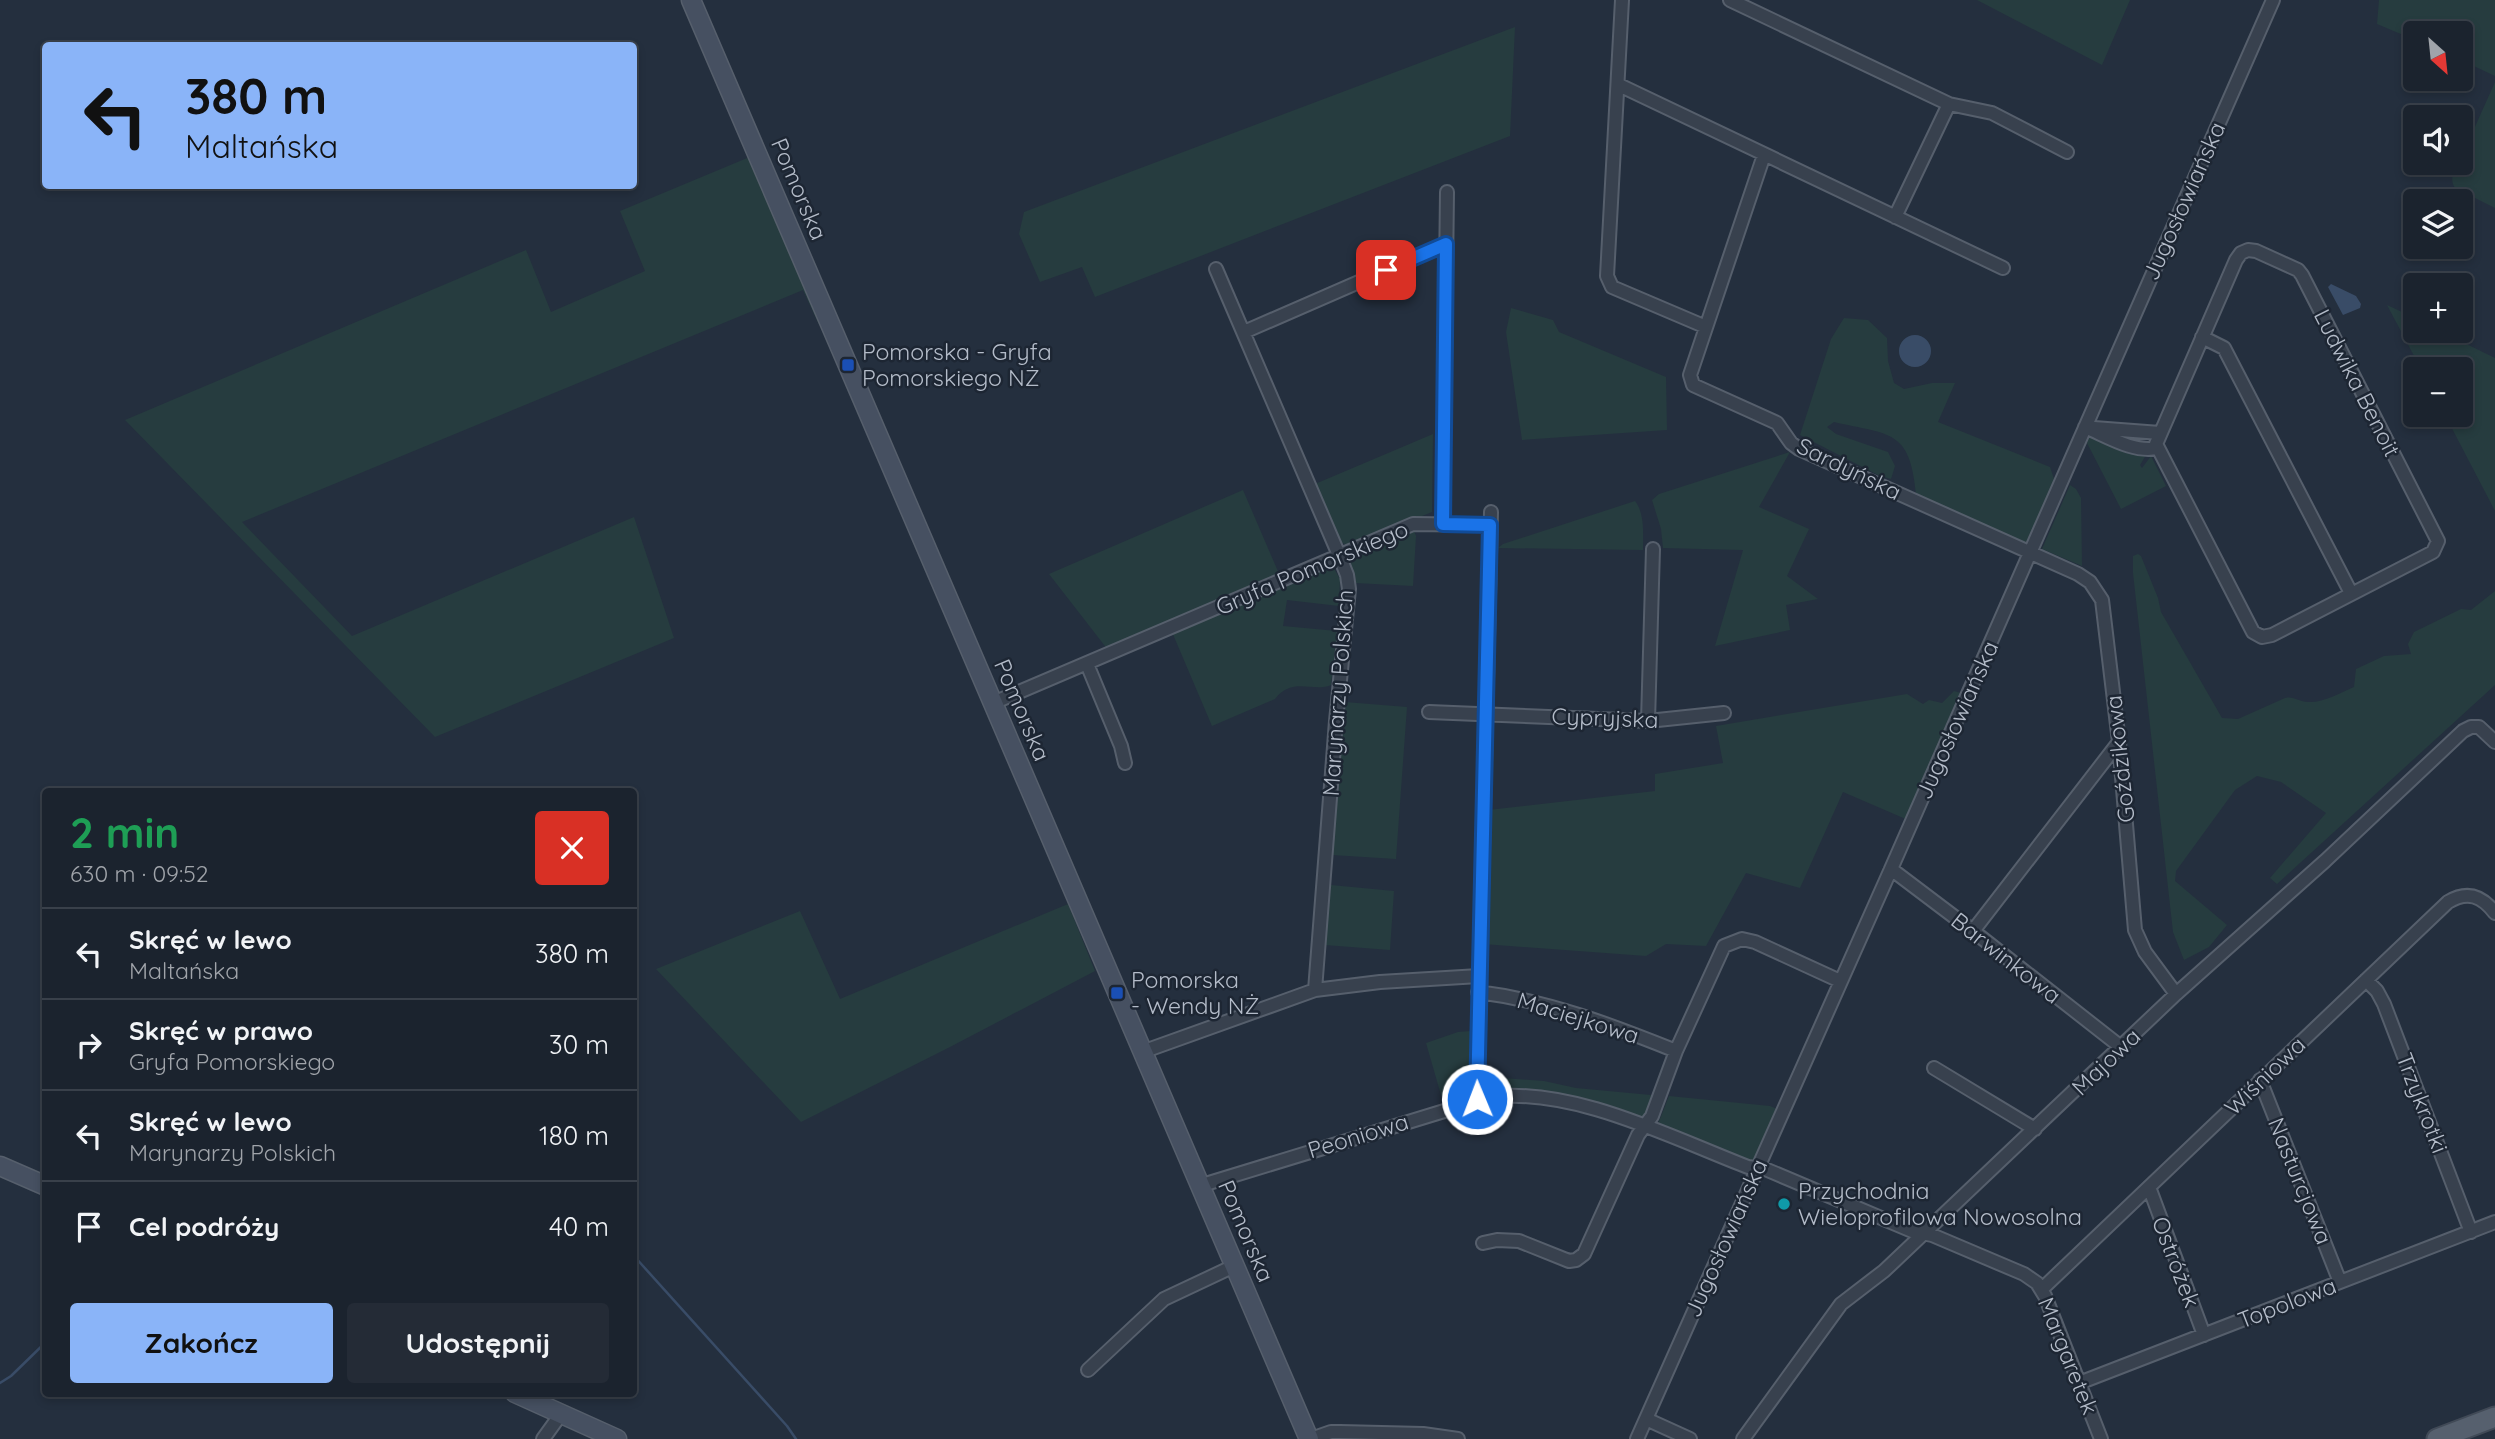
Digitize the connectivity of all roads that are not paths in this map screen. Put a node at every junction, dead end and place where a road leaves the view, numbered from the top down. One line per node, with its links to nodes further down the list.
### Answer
1 (691, 0): 28 (street, Pomorska)
2 (1622, 0): 5 (street)
3 (1730, 0): 6 (street)
4 (2273, 0): 11 (street, Jugosłowiańska)
5 (1619, 85): 8 (street); 16 (street)
6 (1949, 104): 7 (street); 12 (street)
7 (2067, 152)
8 (1764, 155): 12 (street); 16 (street, Sardyńska)
9 (1447, 192): 13 (street)
10 (2166, 203): 11 (street)
11 (2179, 210): 19 (street, Jugosłowiańska)
12 (1895, 217): 14 (street)
13 (1446, 244): 17 (street); 22 (street)
14 (2003, 268)
15 (1216, 269): 17 (street, Marynarzy Polskich)
16 (1706, 327): 24 (street, Sardyńska)
17 (1244, 332): 25 (street, Marynarzy Polskich)
18 (2202, 337): 20 (street, Ludwika Benoit); 26 (street); 26 (street, Ludwika Benoit)
19 (2085, 427): 20 (street); 21 (street); 24 (street, Jugosłowiańska)
20 (2160, 433): 21 (street, Ludwika Benoit)
21 (2157, 448): 26 (street, Ludwika Benoit)
22 (1443, 524): 25 (street, Gryfa Pomorskiego); 31 (street, Gryfa Pomorskiego)
23 (1653, 549): 32 (street)
24 (2030, 552): 33 (street, Goździkowa); 36 (street, Jugosłowiańska)
25 (1339, 555): 27 (street, Gryfa Pomorskiego); 42 (street, Marynarzy Polskich)
26 (2351, 593)
27 (1087, 664): 28 (street, Gryfa Pomorskiego); 35 (street)
28 (992, 703): 47 (street, Pomorska)
29 (1429, 712): 31 (street, Cypryjska)
30 (1724, 713): 32 (street, Cypryjska)
31 (1486, 714): 32 (street, Cypryjska); 39 (street)
32 (1648, 721)
33 (2119, 742): 38 (street); 44 (street, Goździkowa)
34 (2495, 742): 44 (street, Majowa)
35 (1125, 763)
36 (1891, 869): 38 (street, Barwinkowa); 41 (street, Jugosłowiańska)
37 (2495, 913): 40 (street, Wiśniowa)
38 (1973, 931): 45 (street, Barwinkowa)
39 (1479, 976): 42 (street); 43 (street)
40 (2366, 980): 49 (street, Wiśniowa); 59 (street, Trzykrotki)
41 (1840, 981): 46 (street); 54 (street, Jugosłowiańska)
42 (1315, 990): 47 (street)
43 (1479, 992): 46 (street, Maciejkowa); 50 (street)
44 (2176, 994): 45 (street, Majowa)
45 (2121, 1047): 52 (street, Majowa)
46 (1676, 1051): 51 (street)
47 (1142, 1052): 56 (street, Pomorska)
48 (1934, 1068): 52 (street)
49 (2260, 1080): 57 (street, Wiśniowa); 63 (street, Nasturcjowa)
50 (1477, 1099): 51 (street, Peoniowa); 56 (street, Peoniowa)
51 (1645, 1127): 54 (street, Peoniowa); 61 (street)
52 (2035, 1129): 60 (street, Majowa)
53 (0, 1166): 55 (street)
54 (1758, 1168): 60 (street, Margaretek); 71 (street, Jugosłowiańska)
55 (42, 1184)
56 (1199, 1186): 62 (street, Pomorska)
57 (2148, 1187): 64 (street, Wiśniowa); 65 (street, Ostróżek)
58 (2495, 1222): 59 (street, Topolowa)
59 (2471, 1232): 63 (street, Topolowa)
60 (1924, 1234): 64 (street, Margaretek); 78 (street, Majowa)
61 (1483, 1243)
62 (1234, 1266): 66 (street); 74 (street, Pomorska)
63 (2340, 1282): 65 (street, Topolowa)
64 (2042, 1289): 67 (street, Margaretek)
65 (2204, 1335): 67 (street, Topolowa)
66 (1088, 1370)
67 (2079, 1383): 79 (street, Margaretek)
68 (524, 1397): 69 (street)
69 (561, 1413): 72 (street); 73 (street)
70 (2495, 1417): 80 (main road)
71 (1646, 1419): 76 (street, Jugosłowiańska); 77 (street)
72 (543, 1439)
73 (618, 1439)
74 (1310, 1439): 75 (street)
75 (1458, 1439)
76 (1637, 1439)
77 (1690, 1439)
78 (1743, 1439)
79 (2101, 1439)
80 (2437, 1439)

